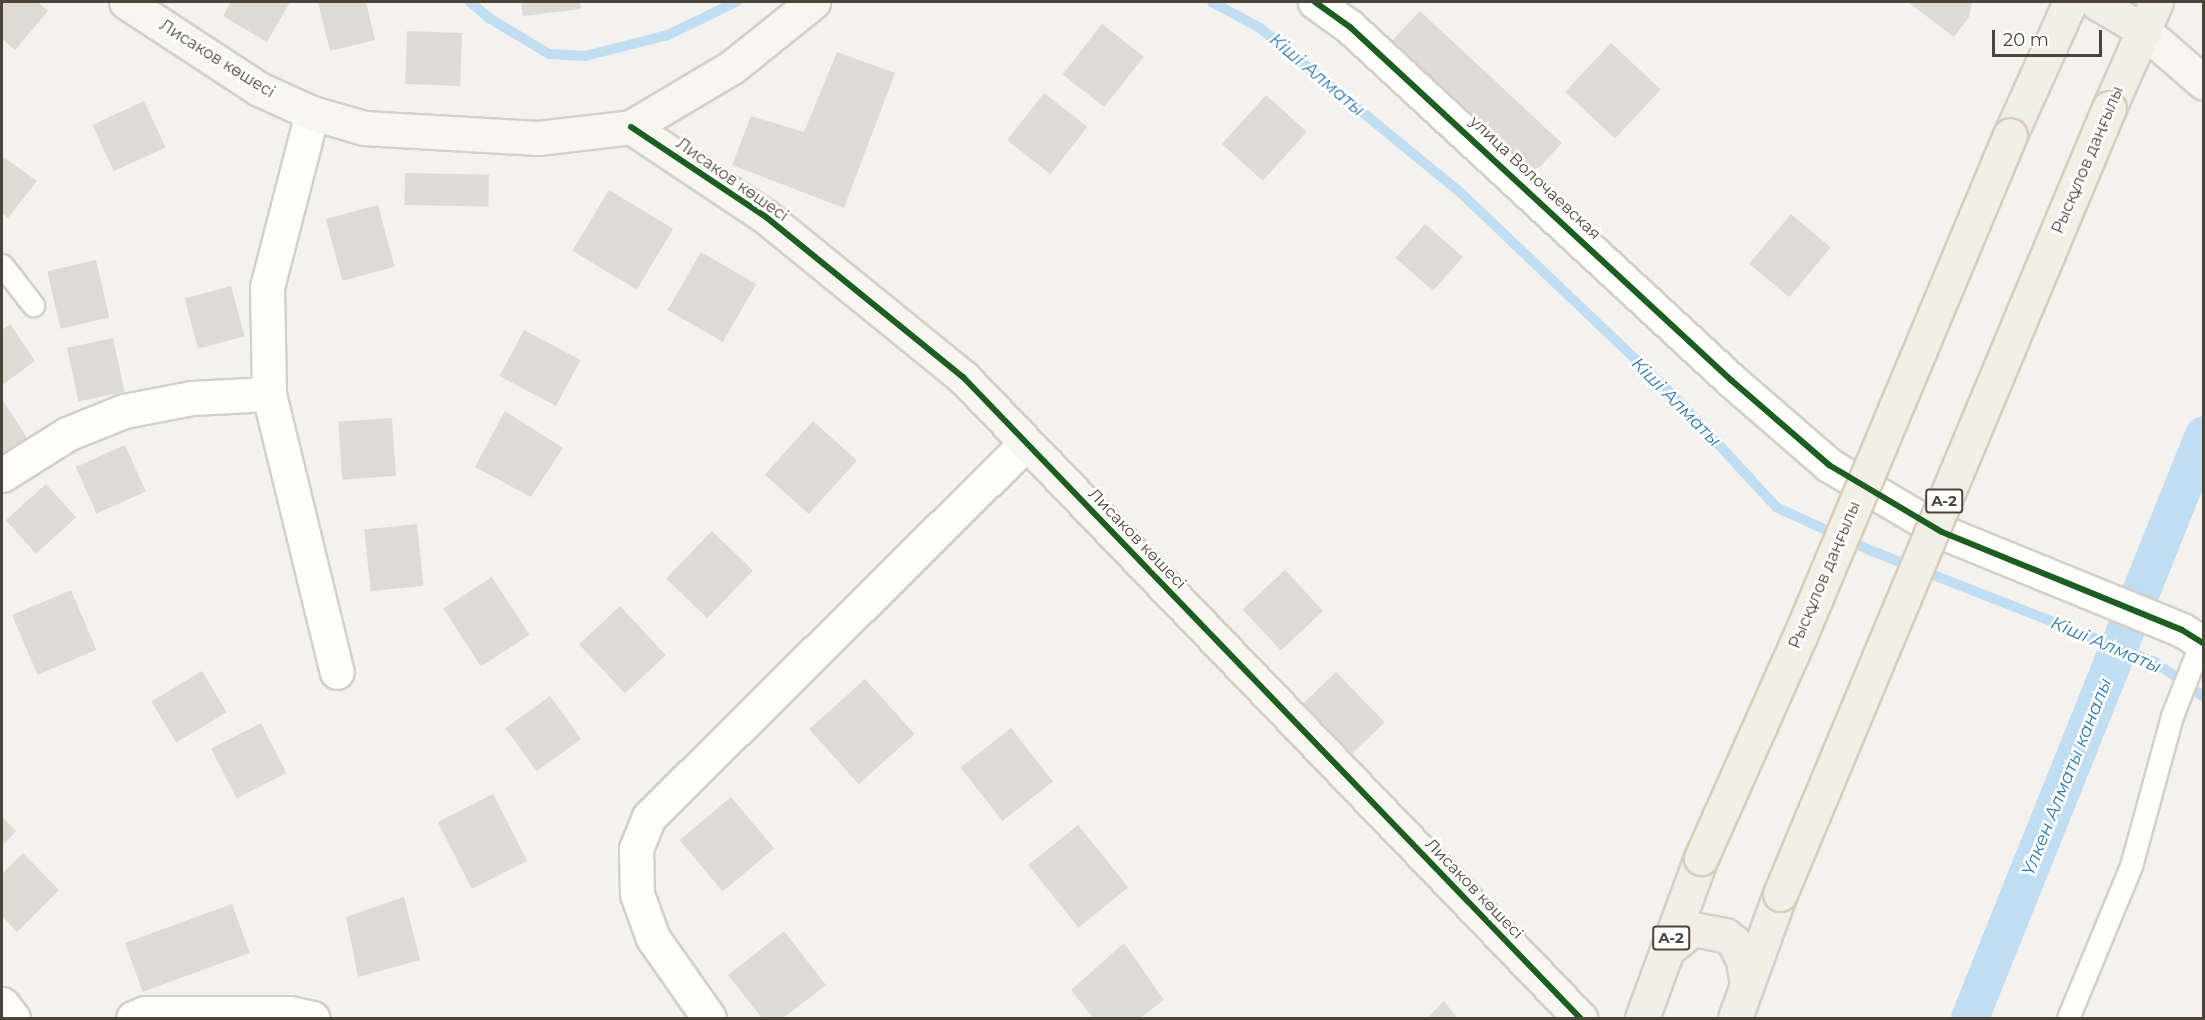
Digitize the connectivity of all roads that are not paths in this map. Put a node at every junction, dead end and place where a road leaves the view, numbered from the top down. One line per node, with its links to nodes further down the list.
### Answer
1 (126, 2): 8 (street, Лисаков көшесі)
2 (813, 2): 9 (street, Лисаков көшесі)
3 (1315, 2): 15 (street, улица Волочаевская)
4 (2070, 2): 17 (main road, Рысқұлов даңғылы / A-2, bridge)
5 (2096, 2): 6 (main road)
6 (2150, 16): 7 (street); 18 (main road, Рысқұлов даңғылы / A-2, bridge)
7 (2204, 82)
8 (312, 113): 9 (street, Лисаков көшесі); 12 (street)
9 (631, 127): 13 (street, Лисаков көшесі)
10 (2, 265): 11 (lane)
11 (33, 305)
12 (269, 394): 14 (street); 16 (street)
13 (1026, 443): 23 (street); 24 (street, Лисаков көшесі)
14 (2, 475)
15 (2195, 644): 27 (lane)
16 (338, 672)
17 (1668, 949): 18 (main road); 25 (main road, Рысқұлов даңғылы / A-2)
18 (1747, 985): 26 (main road, Рысқұлов даңғылы / A-2)
19 (2, 1004): 20 (street)
20 (13, 1018)
21 (133, 1018): 22 (street)
22 (312, 1018)
23 (709, 1018)
24 (1580, 1018)
25 (1642, 1018)
26 (1735, 1018)
27 (2068, 1018)

